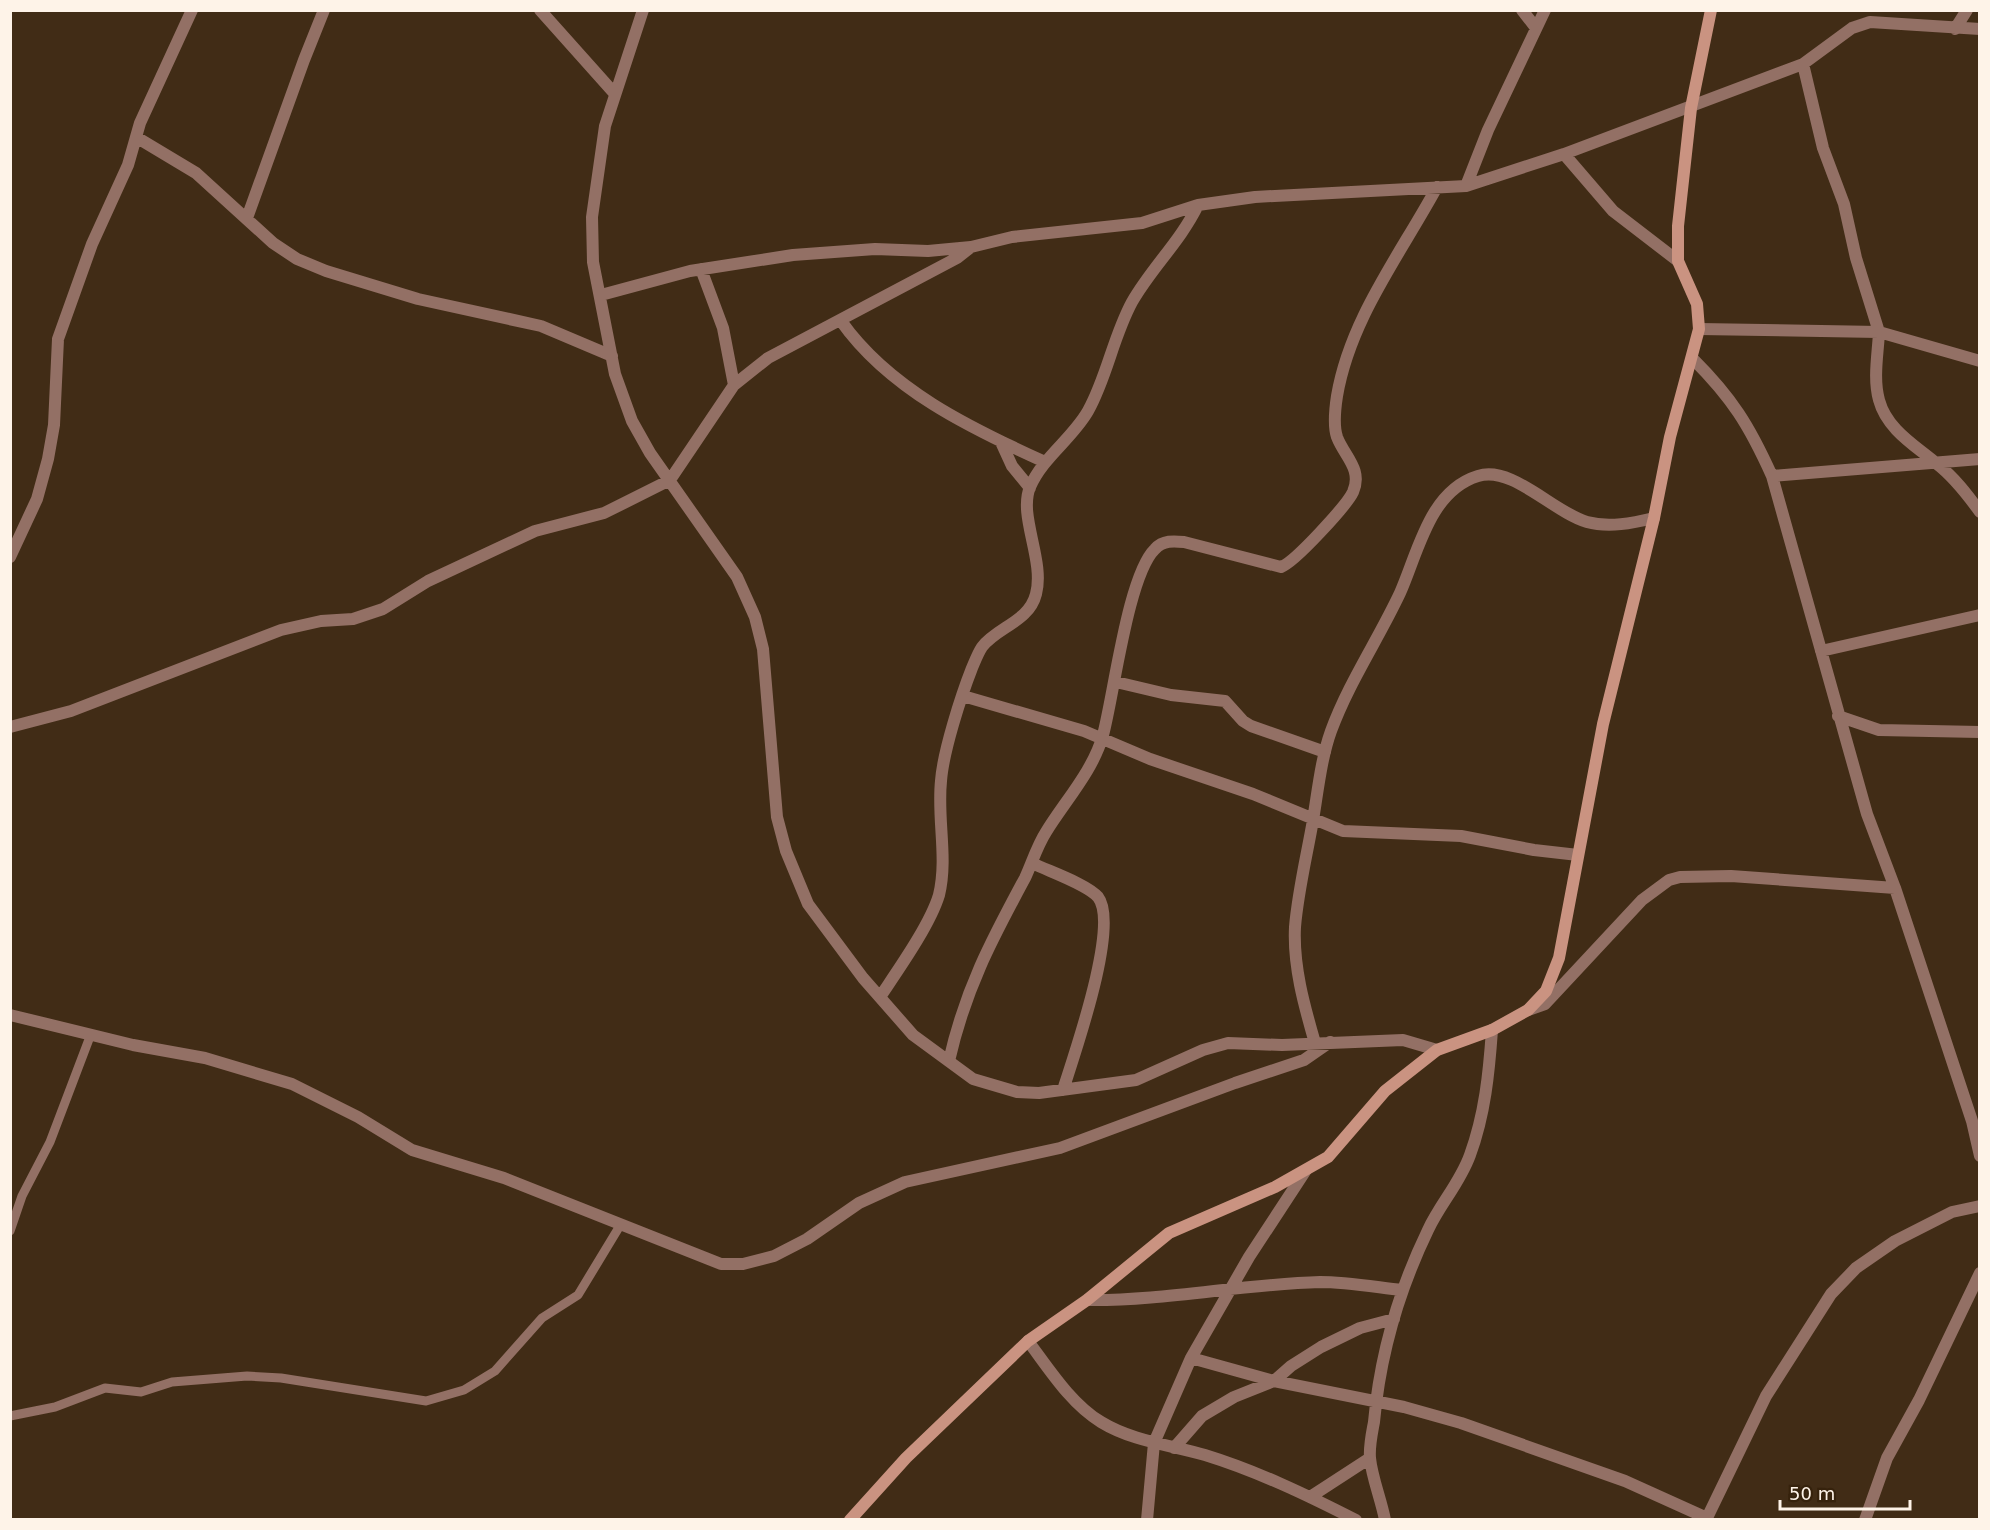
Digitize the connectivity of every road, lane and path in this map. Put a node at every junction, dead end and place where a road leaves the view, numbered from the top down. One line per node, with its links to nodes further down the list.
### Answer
1 (192, 10): 15 (street)
2 (324, 10): 20 (street)
3 (540, 10): 13 (street)
4 (643, 10): 13 (street)
5 (1522, 10): 9 (street)
6 (1545, 10): 9 (street)
7 (1711, 10): 14 (street)
8 (1967, 10): 10 (street)
9 (1536, 28): 17 (street)
10 (1955, 29): 11 (street); 12 (street)
11 (1980, 29)
12 (1803, 64): 14 (street); 27 (street)
13 (615, 94): 24 (street)
14 (1691, 108): 16 (street); 22 (street)
15 (136, 137): 20 (street); 41 (street)
16 (1564, 154): 17 (street); 22 (street)
17 (1466, 186): 18 (street)
18 (1437, 187): 19 (street); 44 (street)
19 (1198, 205): 21 (street); 34 (street)
20 (247, 218): 28 (street)
21 (970, 247): 23 (street); 25 (street)
22 (1678, 261): 26 (street)
23 (701, 269): 24 (street); 31 (street)
24 (601, 295): 28 (street)
25 (841, 321): 31 (street); 32 (street)
26 (1699, 328): 27 (street); 29 (street)
27 (1880, 332): 30 (street); 35 (street)
28 (612, 356): 37 (street)
29 (1693, 359): 36 (street); 40 (street)
30 (1980, 361)
31 (734, 386): 37 (street)
32 (1001, 442): 34 (street); 38 (street)
33 (1980, 459): 35 (street)
34 (1045, 462): 38 (street)
35 (1938, 464): 36 (street); 39 (street)
36 (1772, 476): 43 (street)
37 (670, 480): 47 (street); 55 (street)
38 (1030, 488): 45 (street)
39 (1980, 512)
40 (1654, 518): 50 (street); 52 (street)
41 (10, 557)
42 (1980, 615): 43 (street)
43 (1821, 651): 46 (street)
44 (1116, 682): 49 (street); 50 (street)
45 (963, 696): 49 (street); 55 (street)
46 (1838, 716): 48 (street); 54 (street)
47 (10, 727)
48 (1980, 732)
49 (1102, 738): 51 (street); 53 (street)
50 (1325, 752): 51 (street)
51 (1313, 820): 52 (street); 61 (street)
52 (1578, 855): 56 (street)
53 (1032, 863): 63 (street); 64 (street)
54 (1895, 888): 56 (street); 65 (street)
55 (880, 997): 63 (street)
56 (1528, 1010): 58 (street)
57 (10, 1015): 59 (street)
58 (1492, 1030): 62 (street); 72 (street)
59 (91, 1034): 68 (street); 69 (lane)
60 (1331, 1041): 61 (street); 62 (street); 68 (street)
61 (1315, 1043): 64 (street)
62 (1437, 1050): 66 (street)
63 (950, 1062): 64 (street)
64 (1063, 1090)
65 (1980, 1156)
66 (1306, 1170): 71 (street); 73 (street)
67 (1980, 1206): 84 (street)
68 (621, 1224): 79 (lane)
69 (10, 1231)
70 (1980, 1274): 89 (street)
71 (1229, 1290): 72 (street); 73 (street); 76 (street)
72 (1402, 1290): 74 (street)
73 (1087, 1300): 75 (street)
74 (1394, 1319): 77 (street); 78 (street)
75 (1028, 1341): 80 (street); 85 (street)
76 (1191, 1358): 77 (street); 80 (street)
77 (1274, 1381): 78 (street); 81 (street)
78 (1375, 1403): 82 (street); 84 (street)
79 (10, 1416)
80 (1154, 1443): 81 (street); 86 (street)
81 (1174, 1448): 83 (street)
82 (1370, 1458): 83 (street); 88 (street)
83 (1310, 1497): 87 (street)
84 (1706, 1519)
85 (850, 1520)
86 (1147, 1520)
87 (1356, 1520)
88 (1385, 1520)
89 (1865, 1520)

